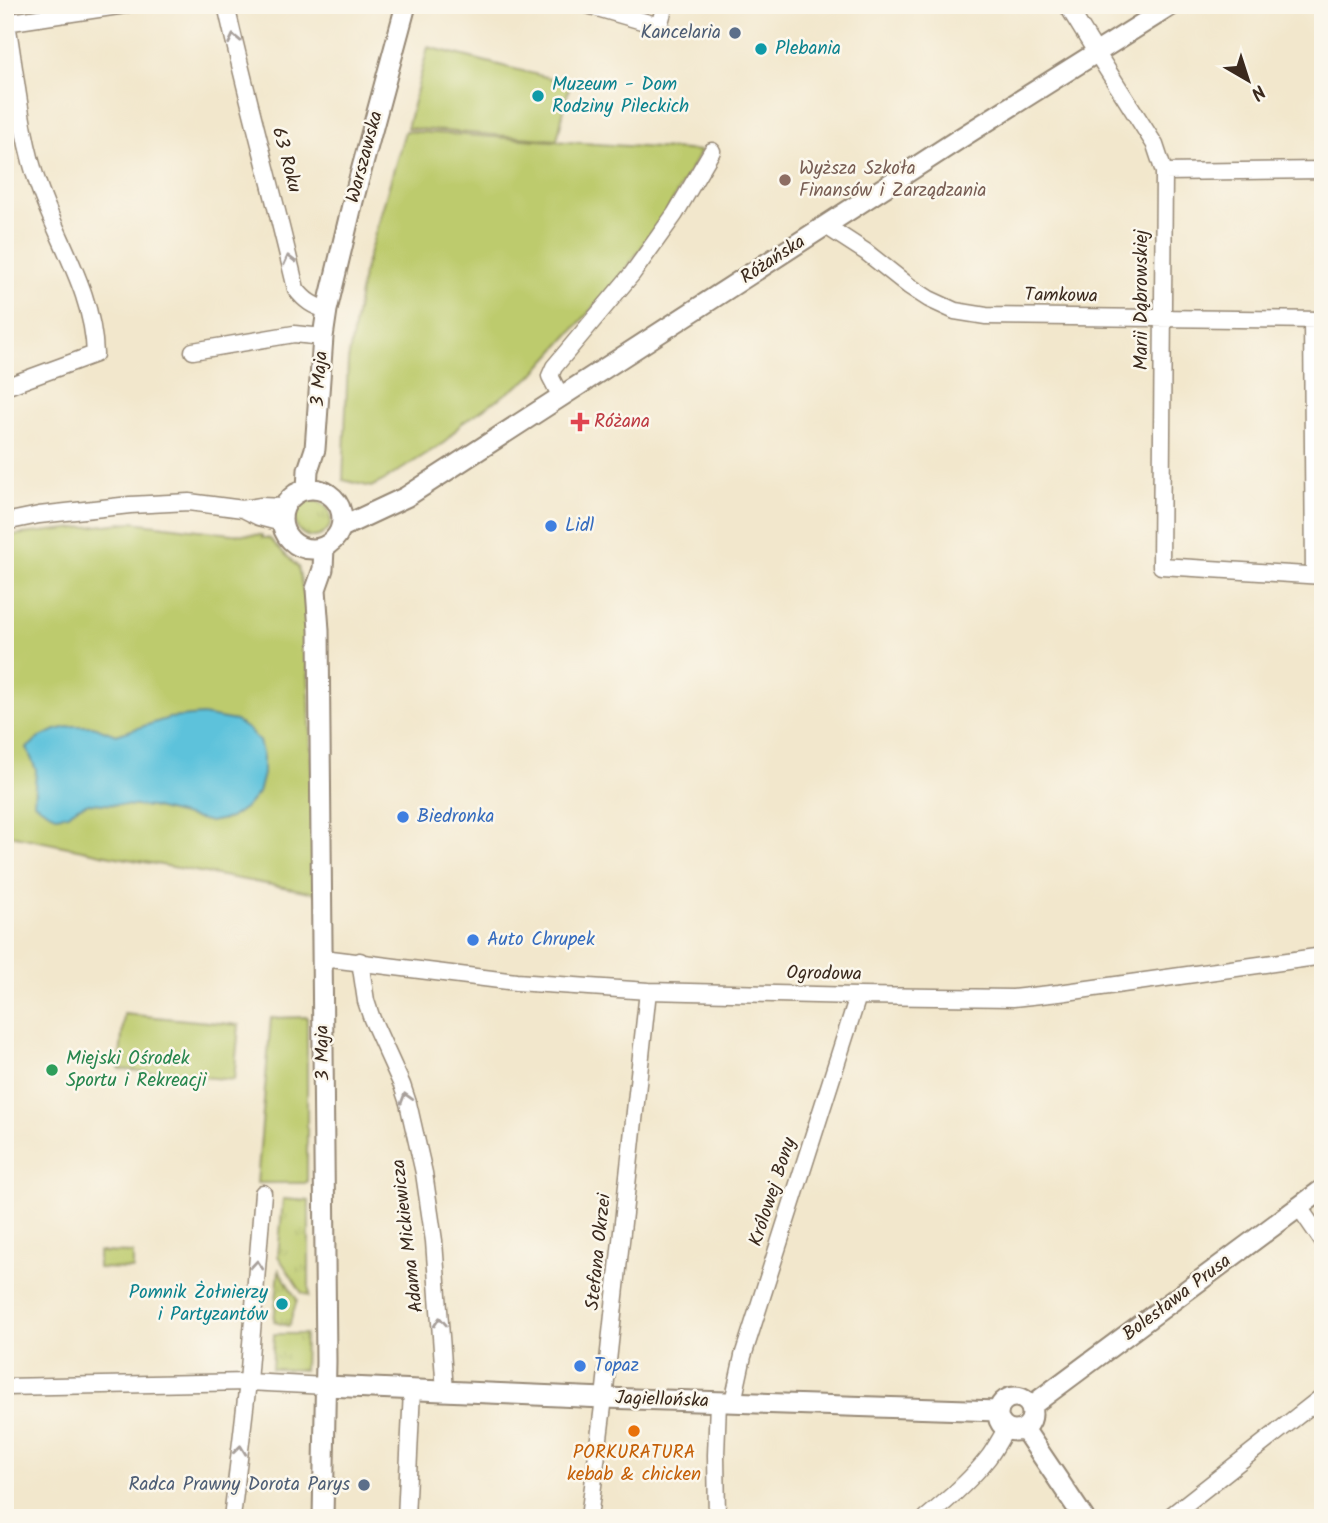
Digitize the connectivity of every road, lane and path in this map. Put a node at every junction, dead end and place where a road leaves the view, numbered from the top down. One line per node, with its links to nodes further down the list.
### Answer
1 (125, 5): 8 (street)
2 (226, 5): 14 (street, 63 Roku, one-way to 2)
3 (406, 5): 14 (street, Warszawska)
4 (587, 5): 5 (street)
5 (665, 5)
6 (1068, 5): 9 (street, Marii Dąbrowskiej)
7 (1172, 5): 9 (street, Różańska)
8 (6, 23): 19 (street)
9 (1096, 52): 12 (street, Marii Dąbrowskiej); 13 (street, Różańska)
10 (712, 151): 20 (street)
11 (1323, 170): 12 (street)
12 (1164, 172): 15 (street, Marii Dąbrowskiej)
13 (826, 226): 15 (street, Tamkowa); 20 (street, Różańska)
14 (327, 310): 17 (street, 3 Maja)
15 (1163, 319): 16 (street, Tamkowa); 27 (street, Marii Dąbrowskiej)
16 (1317, 320): 27 (street)
17 (323, 337): 18 (street); 21 (street, 3 Maja)
18 (192, 351)
19 (5, 387)
20 (561, 397): 23 (street, Różańska)
21 (314, 489): 22 (street); 23 (street)
22 (283, 515): 24 (street); 25 (street)
23 (342, 519): 26 (street)
24 (5, 522)
25 (303, 548): 26 (street); 28 (street, 3 Maja)
26 (324, 548): 28 (street, 3 Maja)
27 (1319, 575)
28 (316, 589): 30 (street, 3 Maja)
29 (1323, 956): 33 (street, Ogrodowa)
30 (323, 958): 31 (street, Ogrodowa); 39 (street, 3 Maja)
31 (360, 961): 32 (street, Ogrodowa); 42 (street, Adama Mickiewicza, one-way to 31)
32 (648, 991): 33 (street, Ogrodowa); 44 (street, Stefana Okrzei)
33 (858, 996): 45 (street, Królowej Bony)
34 (1323, 1189): 36 (street, Bolesława Prusa)
35 (263, 1193): 38 (street, one-way to 35)
36 (1299, 1207): 37 (street); 46 (street, Bolesława Prusa)
37 (1323, 1242)
38 (248, 1382): 39 (street); 40 (street); 49 (street, one-way to 38)
39 (326, 1386): 41 (street, Jagiellońska); 50 (street, 3 Maja)
40 (5, 1387)
41 (412, 1390): 42 (street, Jagiellońska); 51 (street)
42 (444, 1391): 44 (street, Jagiellońska)
43 (1323, 1396): 56 (street)
44 (604, 1398): 45 (street, Jagiellońska); 52 (street, Stefana Okrzei)
45 (725, 1402): 47 (street, Jagiellońska); 53 (street, Królowej Bony)
46 (1031, 1406): 47 (street); 48 (street)
47 (998, 1410): 48 (street)
48 (1015, 1429): 54 (street); 55 (street)
49 (232, 1518)
50 (323, 1518)
51 (406, 1518)
52 (589, 1518)
53 (717, 1518)
54 (926, 1518)
55 (1084, 1518)
56 (1168, 1518)

